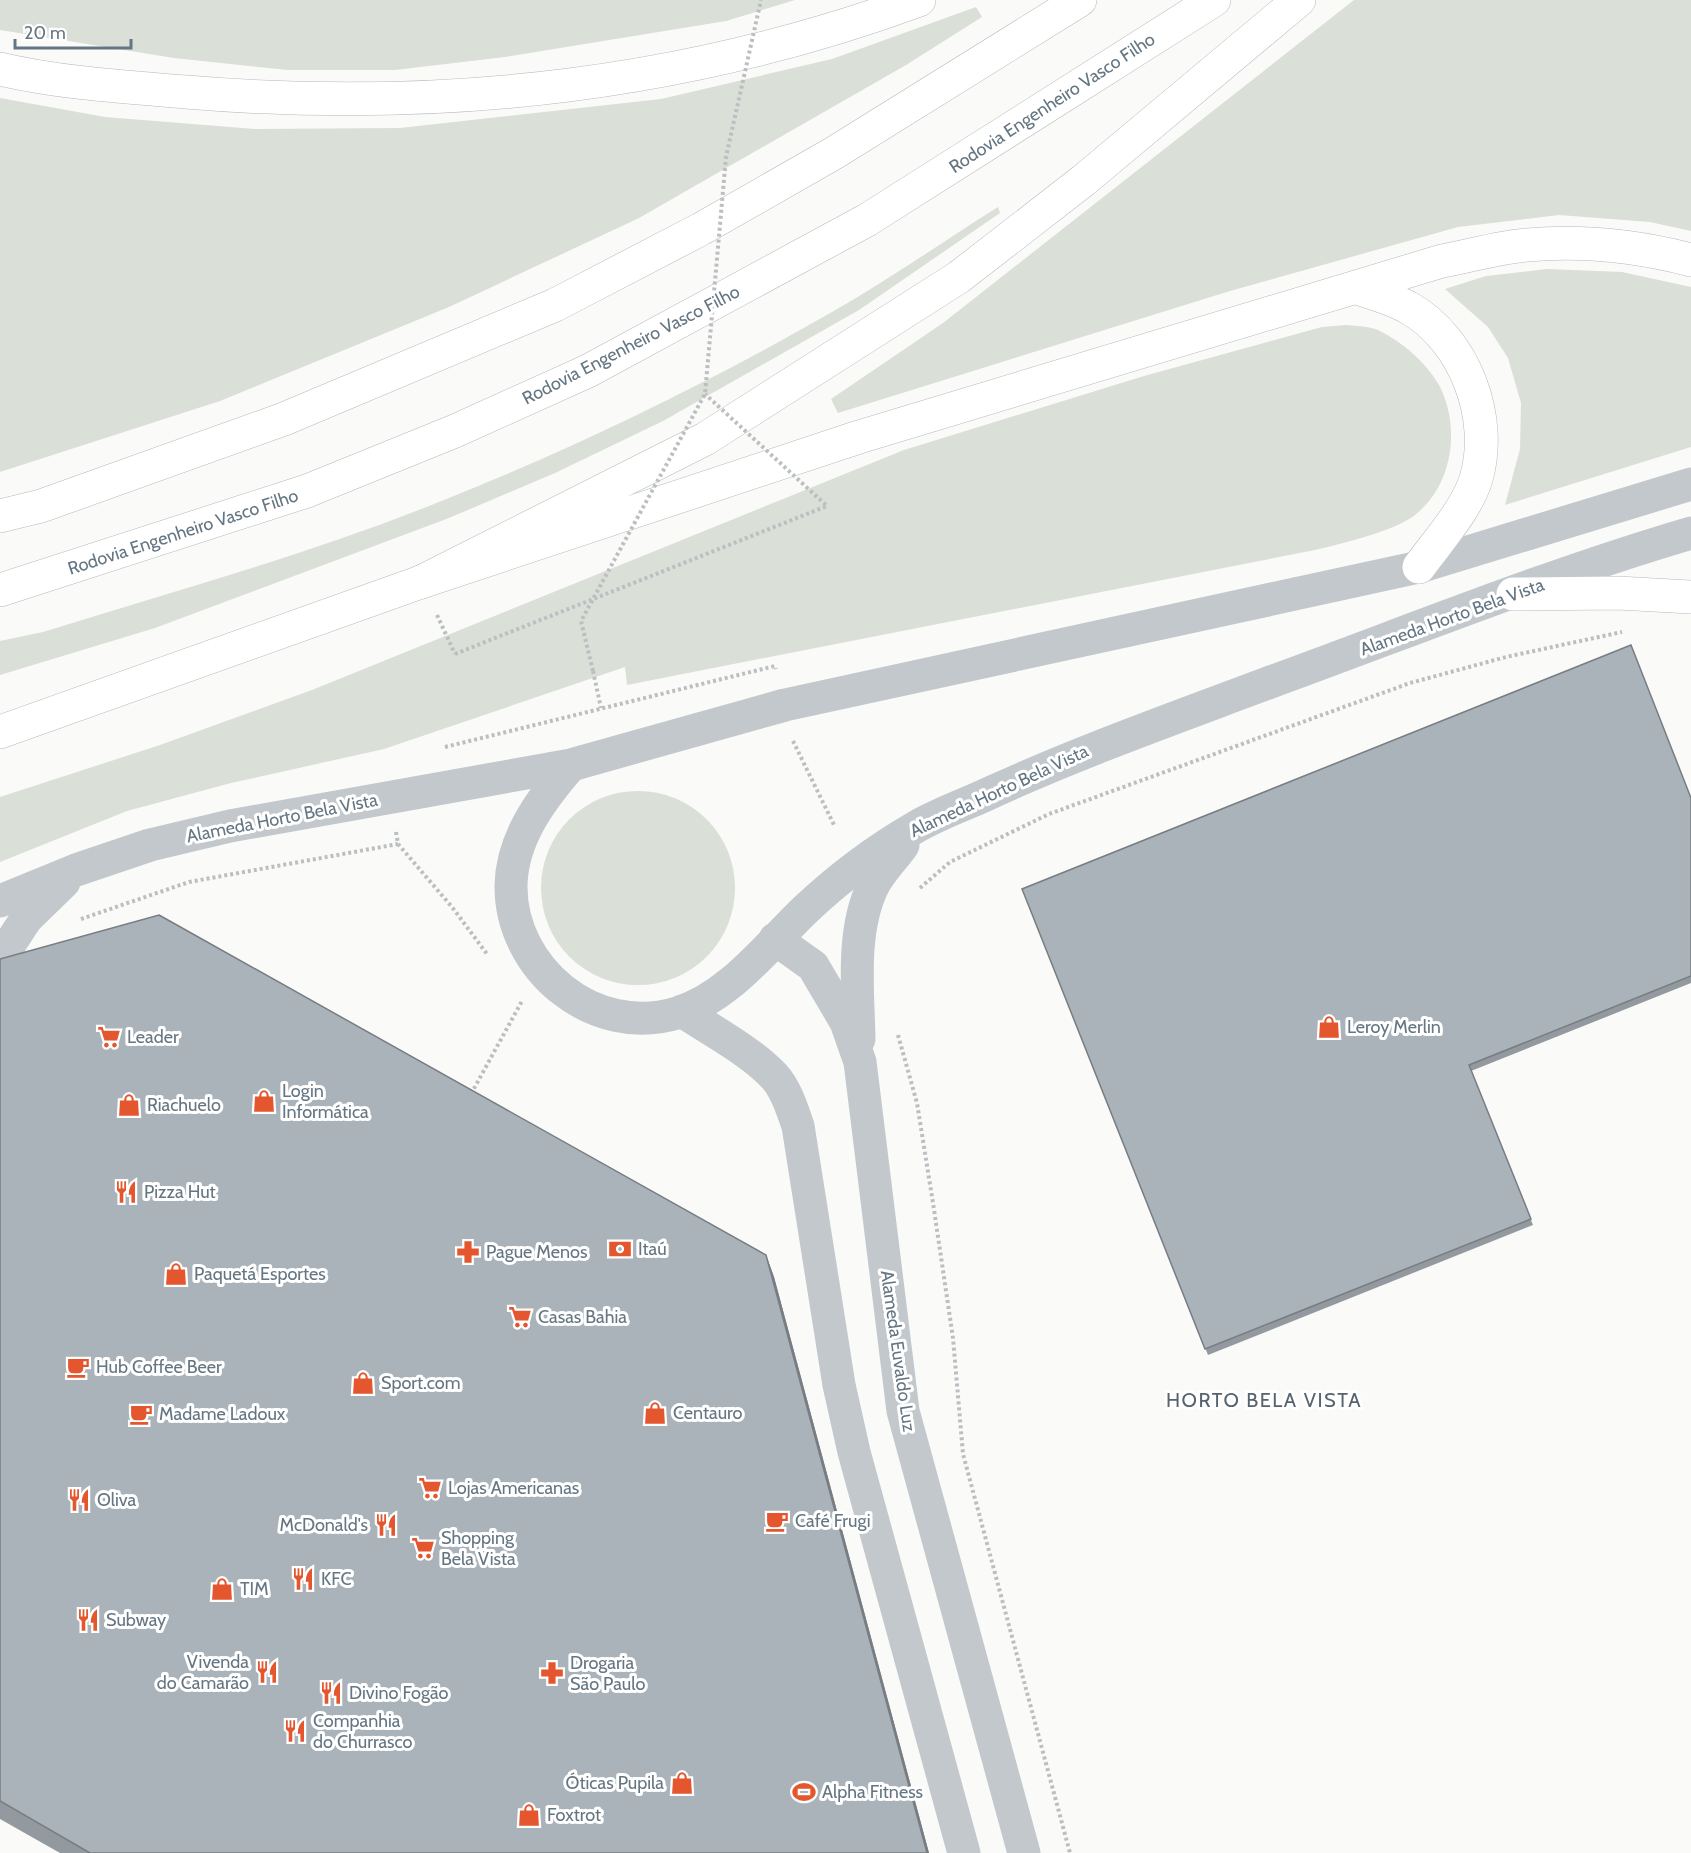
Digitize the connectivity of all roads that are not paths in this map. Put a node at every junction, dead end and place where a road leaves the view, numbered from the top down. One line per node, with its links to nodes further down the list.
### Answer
1 (919, 0): 5 (main road)
2 (1080, 0): 9 (main road)
3 (1214, 0): 13 (main road, Rodovia Engenheiro Vasco Filho)
4 (1299, 0): 12 (main road)
5 (0, 69)
6 (1691, 260): 7 (main road)
7 (1358, 288): 11 (main road); 12 (main road)
8 (1691, 484): 11 (street, Alameda Horto Bela Vista)
9 (0, 516)
10 (1691, 533): 14 (street, Alameda Horto Bela Vista)
11 (1419, 567): 17 (street, Alameda Horto Bela Vista)
12 (421, 582): 16 (main road)
13 (0, 590)
14 (1513, 594): 15 (main road); 18 (street, Alameda Horto Bela Vista)
15 (1691, 597)
16 (0, 732)
17 (571, 765): 19 (street, Alameda Horto Bela Vista); 23 (street, Alameda Horto Bela Vista)
18 (917, 826): 21 (street, Alameda Horto Bela Vista); 24 (street)
19 (76, 870): 20 (street, Alameda Horto Bela Vista); 22 (street)
20 (0, 901)
21 (775, 939): 23 (street, Alameda Horto Bela Vista); 24 (street, Alameda Euvaldo Luz)
22 (0, 958)
23 (682, 1011): 25 (street)
24 (860, 1062): 26 (street, Alameda Euvaldo Luz)
25 (964, 1853)
26 (1024, 1853)

